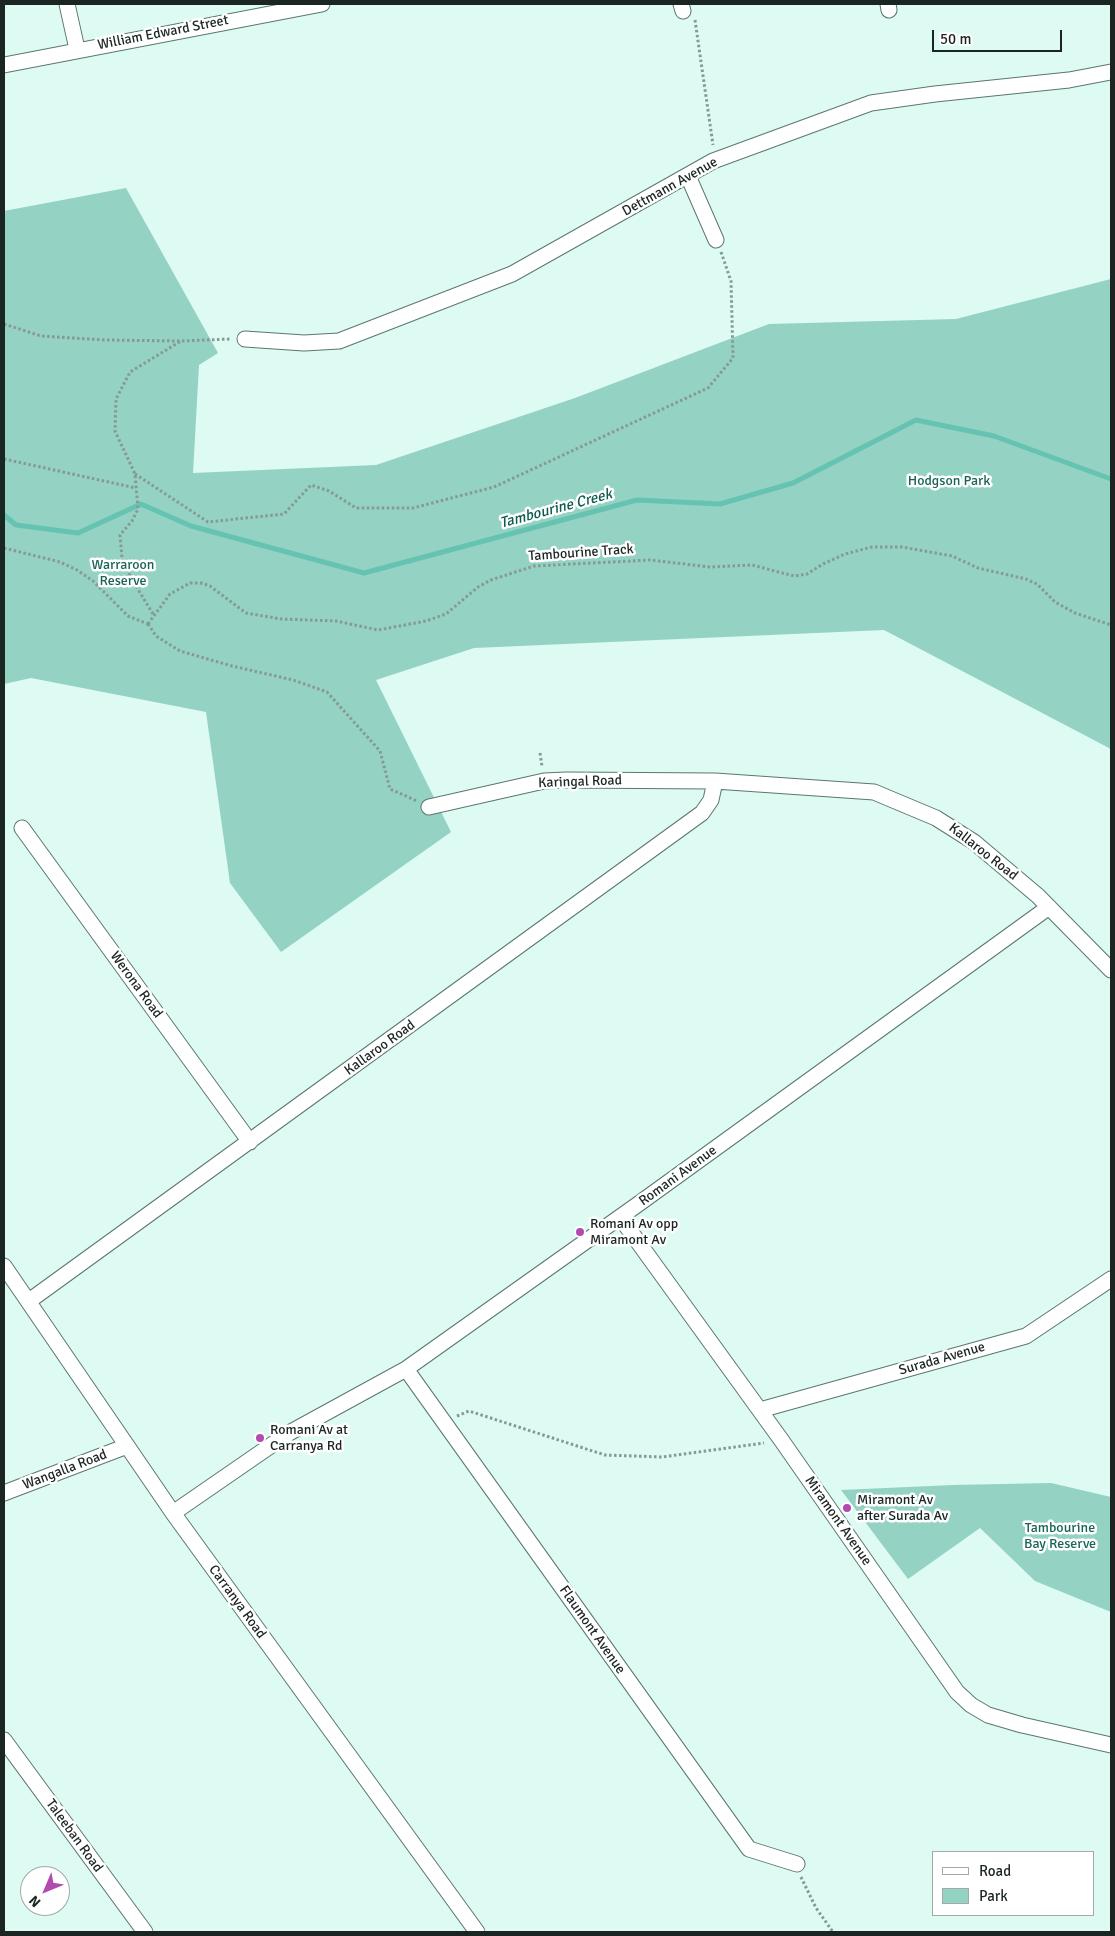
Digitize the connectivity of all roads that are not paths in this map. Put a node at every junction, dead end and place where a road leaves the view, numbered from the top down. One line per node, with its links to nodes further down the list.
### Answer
1 (67, 4): 4 (street)
2 (322, 4): 3 (street, William Edward Street)
3 (270, 8): 4 (street, William Edward Street)
4 (77, 50): 5 (street, William Edward Street)
5 (4, 65)
6 (1111, 72): 7 (street, Dettmann Avenue)
7 (688, 176): 8 (street); 9 (street, Dettmann Avenue)
8 (716, 240)
9 (245, 339)
10 (715, 782): 11 (street, Karingal Road); 12 (street, Karingal Road); 16 (street, Kallaroo Road)
11 (735, 783): 14 (street, Kallaroo Road)
12 (429, 807)
13 (22, 828): 16 (street, Werona Road)
14 (1049, 907): 15 (street, Kallaroo Road); 17 (street, Romani Avenue)
15 (1111, 970)
16 (250, 1142): 20 (street, Kallaroo Road)
17 (620, 1217): 21 (street, Romani Avenue); 22 (street, Miramont Avenue)
18 (4, 1266): 20 (street, Carranya Road)
19 (1111, 1279): 22 (street, Surada Avenue)
20 (29, 1301): 23 (street, Carranya Road)
21 (406, 1369): 25 (street, Romani Avenue); 28 (street, Flaumont Avenue)
22 (760, 1410): 27 (street, Miramont Avenue)
23 (127, 1446): 24 (street, Wangalla Road); 25 (street, Carranya Road)
24 (4, 1493)
25 (173, 1513): 30 (street, Carranya Road)
26 (4, 1740): 29 (street, Taleeban Road)
27 (1111, 1745)
28 (797, 1864)
29 (145, 1932)
30 (477, 1932)

